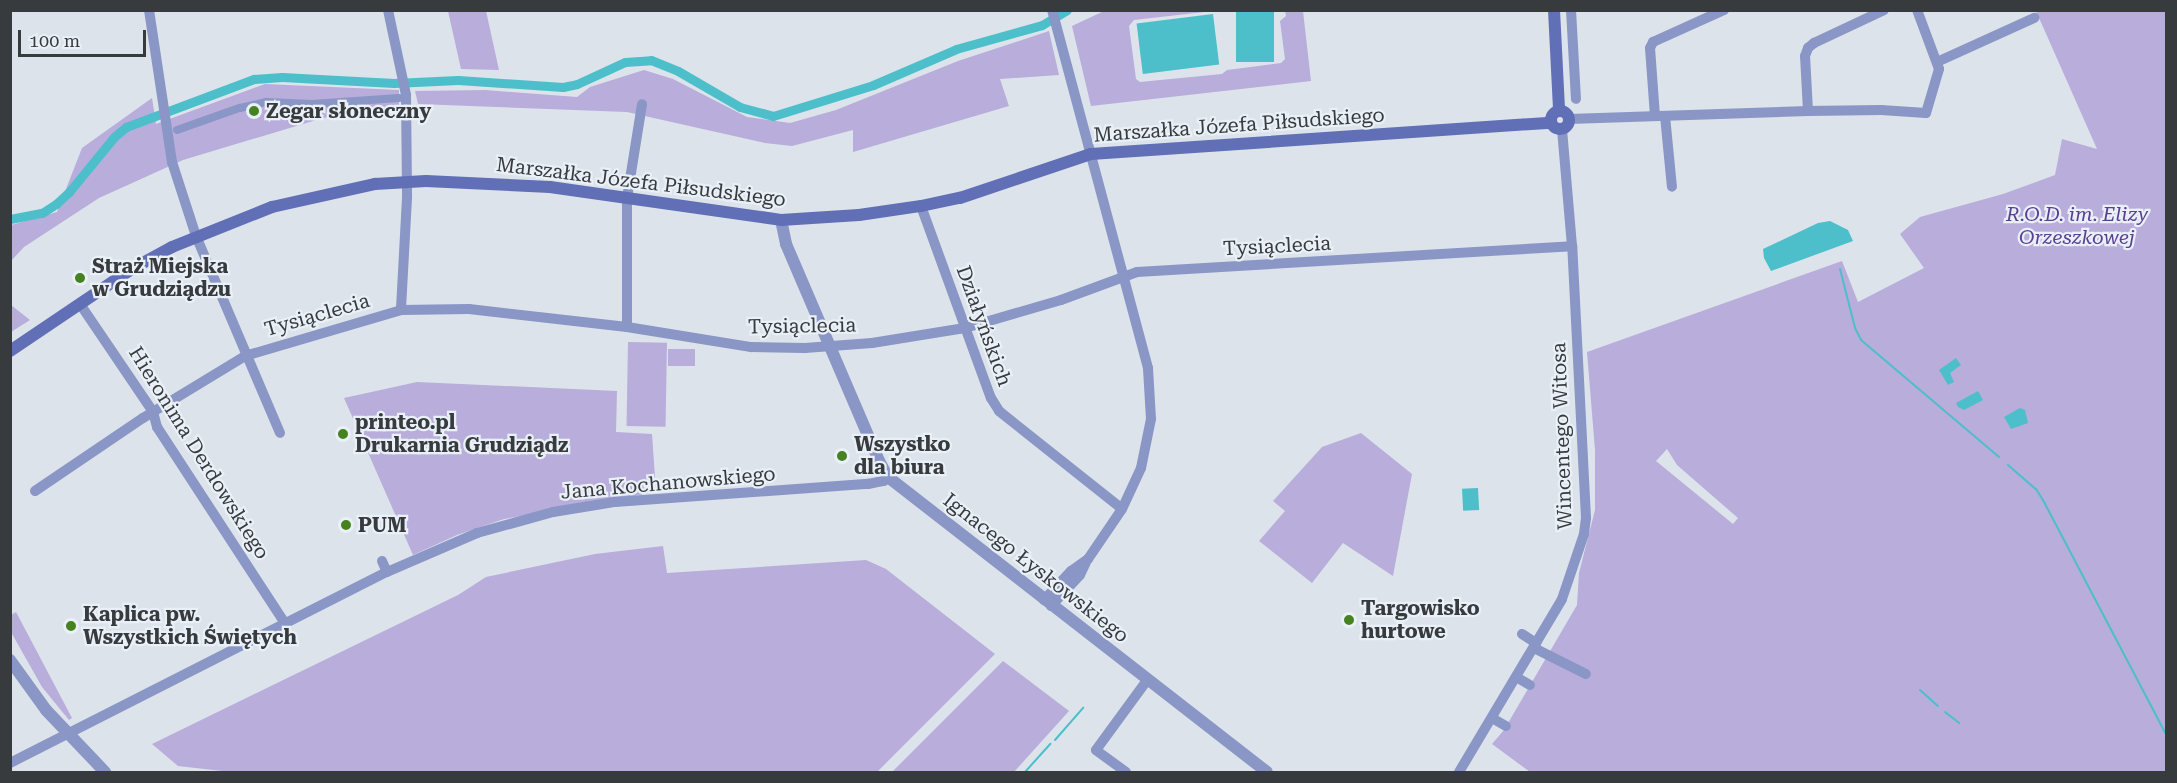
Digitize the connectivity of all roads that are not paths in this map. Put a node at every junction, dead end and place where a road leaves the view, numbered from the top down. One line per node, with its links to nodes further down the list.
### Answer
1 (149, 10): 17 (street)
2 (388, 10): 11 (street)
3 (1052, 10): 18 (street)
4 (1554, 10): 16 (main road)
5 (1571, 10): 12 (street)
6 (1724, 10): 15 (street)
7 (1884, 10): 14 (street)
8 (1917, 10): 10 (street)
9 (2034, 18): 10 (street)
10 (1937, 62): 14 (street, Marszałka Józefa Piłsudskiego)
11 (402, 95): 17 (street); 19 (street)
12 (1576, 99)
13 (642, 104): 21 (street)
14 (1808, 111): 15 (street, Marszałka Józefa Piłsudskiego)
15 (1660, 116): 16 (street, Marszałka Józefa Piłsudskiego); 20 (street)
16 (1561, 124): 18 (main road, Marszałka Józefa Piłsudskiego); 25 (street, Wincentego Witosa)
17 (172, 130): 24 (street)
18 (1091, 154): 22 (main road, Marszałka Józefa Piłsudskiego); 26 (street)
19 (407, 181): 21 (main road, Marszałka Józefa Piłsudskiego); 24 (main road, Marszałka Józefa Piłsudskiego); 28 (street)
20 (1672, 187)
21 (627, 198): 23 (main road, Marszałka Józefa Piłsudskiego); 29 (street)
22 (921, 206): 23 (main road, Marszałka Józefa Piłsudskiego); 30 (street, Działyńskich)
23 (781, 220): 31 (street, Ignacego Łyskowskiego)
24 (196, 236): 27 (main road, Marszałka Józefa Piłsudskiego); 33 (street)
25 (1572, 246): 26 (street, Tysiąclecia); 44 (street, Wincentego Witosa)
26 (1124, 277): 30 (street, Tysiąclecia); 38 (street)
27 (80, 304): 32 (main road, Marszałka Józefa Piłsudskiego); 34 (street, Hieronima Derdowskiego)
28 (401, 310): 29 (street, Tysiąclecia); 33 (street, Tysiąclecia)
29 (627, 327): 31 (street, Tysiąclecia)
30 (965, 328): 31 (street, Tysiąclecia); 38 (street, Działyńskich)
31 (828, 346): 36 (street, Ignacego Łyskowskiego)
32 (10, 351)
33 (245, 356): 34 (street, Tysiąclecia); 35 (street)
34 (153, 412): 37 (street, Tysiąclecia); 42 (street, Hieronima Derdowskiego)
35 (280, 433)
36 (888, 477): 40 (street, Jana Kochanowskiego); 41 (street, Ignacego Łyskowskiego)
37 (35, 491)
38 (1122, 509): 41 (street)
39 (382, 561): 40 (street)
40 (387, 572): 42 (street, Jana Kochanowskiego)
41 (1048, 603): 48 (street, Ignacego Łyskowskiego)
42 (285, 623): 52 (street, Jana Kochanowskiego)
43 (1522, 634): 44 (street)
44 (1535, 645): 46 (street); 47 (street, Wincentego Witosa)
45 (10, 660): 52 (street)
46 (1586, 674)
47 (1516, 677): 49 (street); 50 (street, Wincentego Witosa)
48 (1148, 679): 55 (street); 56 (street, Ignacego Łyskowskiego)
49 (1530, 685)
50 (1492, 718): 51 (street); 57 (street, Wincentego Witosa)
51 (1506, 726)
52 (67, 734): 53 (street, Jana Kochanowskiego); 54 (street)
53 (10, 763)
54 (105, 772)
55 (1126, 772)
56 (1267, 772)
57 (1459, 772)

